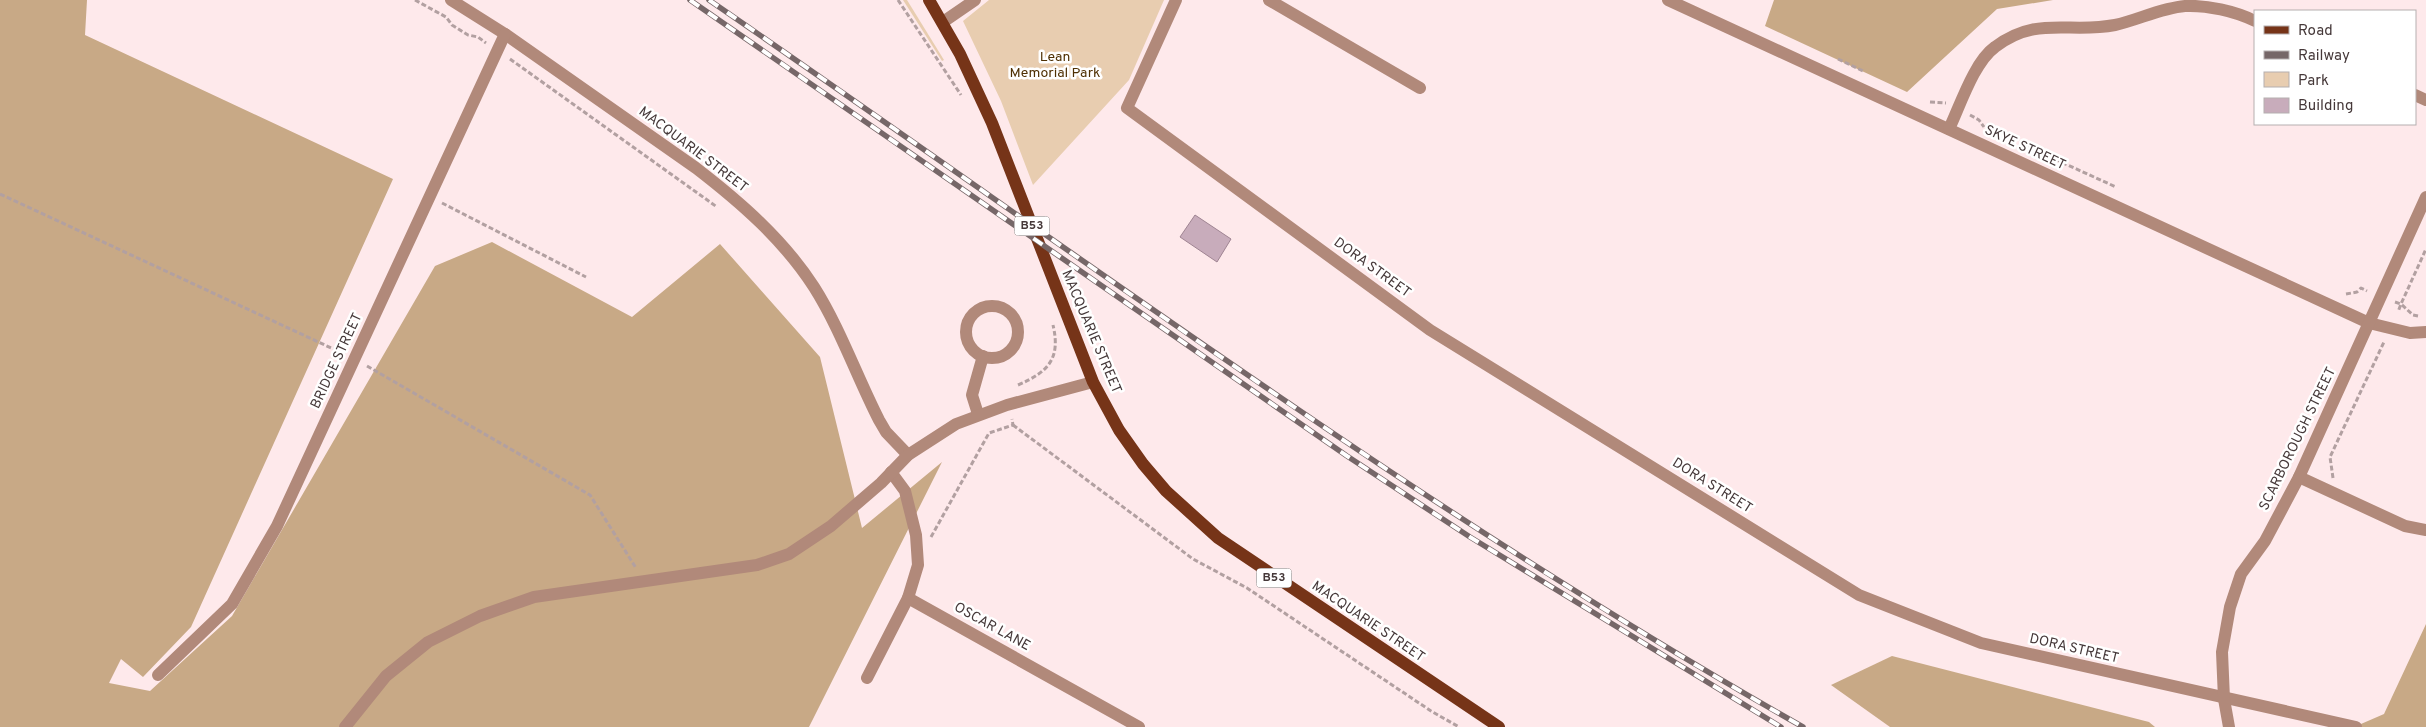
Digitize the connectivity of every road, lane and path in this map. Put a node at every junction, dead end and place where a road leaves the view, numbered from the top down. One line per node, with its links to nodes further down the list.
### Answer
1 (415, 0): 12 (path)
2 (451, 0): 11 (street, MACQUARIE STREET)
3 (898, 0): 17 (path)
4 (929, 0): 10 (main road, B53)
5 (975, 0): 10 (street)
6 (1176, 0): 50 (street, DORA STREET)
7 (1270, 0): 15 (street)
8 (1668, 0): 20 (street, SKYE STREET)
9 (2254, 21): 20 (street)
10 (943, 22): 39 (main road, MACQUARIE STREET / B53)
11 (505, 34): 12 (street, BRIDGE STREET); 42 (street, MACQUARIE STREET)
12 (498, 50): 24 (street, BRIDGE STREET); 26 (path)
13 (1838, 59): 14 (path)
14 (1864, 71)
15 (1420, 88)
16 (1924, 99): 18 (path)
17 (965, 102)
18 (1948, 104)
19 (1969, 115): 21 (path)
20 (1949, 129): 35 (street, SKYE STREET)
21 (1992, 130)
22 (2027, 146): 23 (path)
23 (2124, 191)
24 (430, 197): 28 (path); 48 (street, BRIDGE STREET)
25 (2426, 197): 35 (street, SCARBOROUGH STREET)
26 (717, 208)
27 (2426, 249): 32 (path)
28 (586, 277)
29 (2340, 291): 30 (path)
30 (2370, 292)
31 (2395, 302): 32 (path)
32 (2401, 304): 33 (path); 34 (path)
33 (2398, 312)
34 (2422, 316)
35 (2369, 323): 36 (street, SKYE STREET); 44 (street, SCARBOROUGH STREET)
36 (2426, 332)
37 (2384, 342): 45 (path)
38 (983, 356): 38 (street); 40 (street)
39 (1093, 382): 40 (street); 54 (main road, MACQUARIE STREET / B53)
40 (978, 414): 42 (street)
41 (1013, 425): 53 (path)
42 (908, 455): 43 (street)
43 (891, 472): 47 (street); 51 (street)
44 (2299, 477): 46 (street); 50 (street, SCARBOROUGH STREET)
45 (2333, 483)
46 (2426, 530)
47 (908, 598): 49 (street); 52 (street, OSCAR LANE)
48 (158, 675)
49 (867, 678)
50 (2224, 699): 55 (street, SCARBOROUGH STREET); 56 (street, DORA STREET)
51 (345, 727)
52 (1139, 727)
53 (1459, 727)
54 (1499, 727)
55 (2229, 727)
56 (2356, 727)

